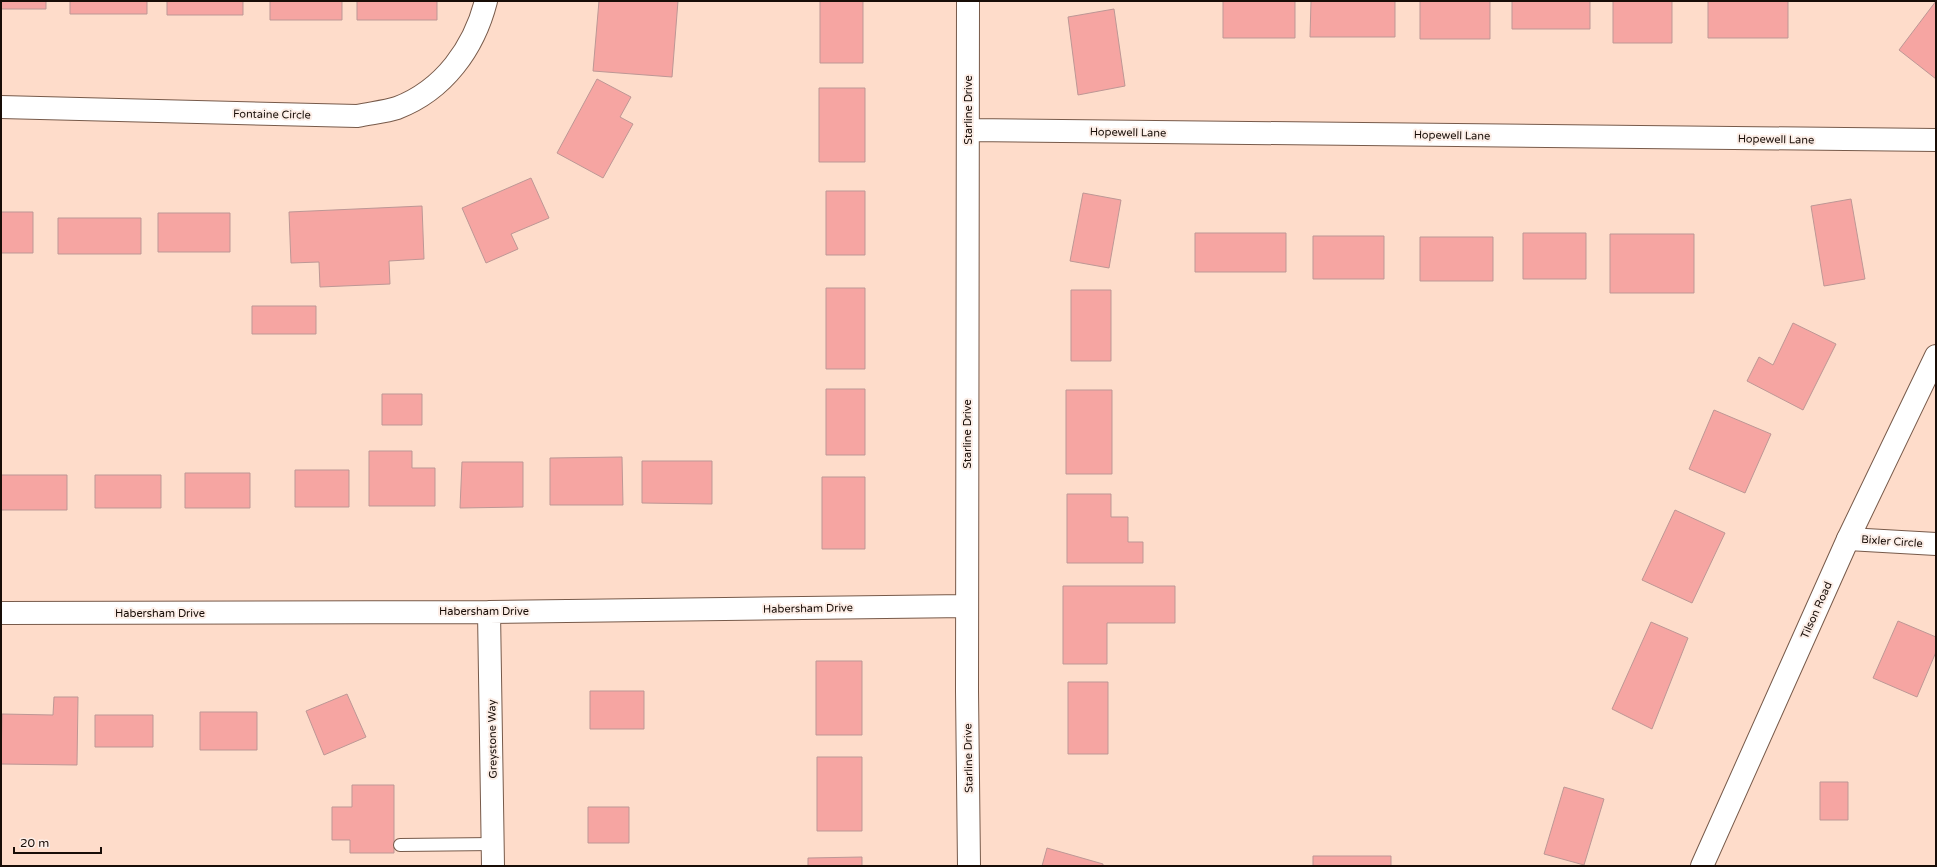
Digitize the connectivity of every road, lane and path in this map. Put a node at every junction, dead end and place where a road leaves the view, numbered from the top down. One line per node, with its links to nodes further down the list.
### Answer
1 (486, 1): 3 (street, Fontaine Circle)
2 (968, 1): 4 (street, Starline Drive)
3 (1, 107)
4 (968, 130): 5 (street, Hopewell Lane); 9 (street, Starline Drive)
5 (1936, 140)
6 (1936, 356): 7 (street, Tilson Road)
7 (1848, 539): 8 (street, Bixler Circle); 16 (street, Tilson Road)
8 (1936, 544)
9 (967, 606): 10 (street, Habersham Drive); 15 (street, Starline Drive)
10 (488, 612): 11 (street, Habersham Drive); 12 (street, Greystone Way)
11 (1, 613)
12 (493, 844): 13 (lane); 14 (street, Greystone Way)
13 (400, 845)
14 (493, 866)
15 (969, 866)
16 (1702, 866)

